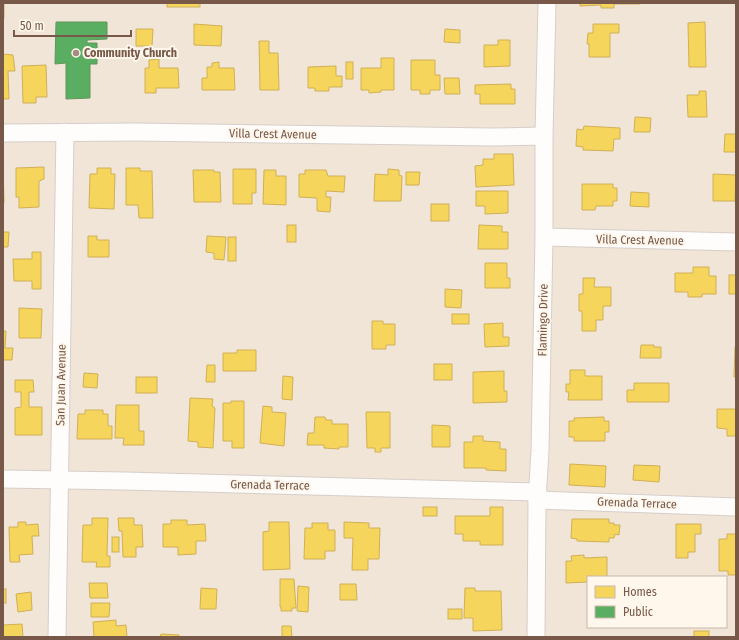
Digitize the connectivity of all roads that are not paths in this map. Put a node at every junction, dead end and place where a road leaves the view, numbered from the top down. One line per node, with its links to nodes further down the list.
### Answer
1 (547, 3): 4 (street, Flamingo Drive)
2 (65, 132): 3 (street, Villa Crest Avenue); 4 (street, Villa Crest Avenue); 8 (street, San Juan Avenue)
3 (3, 133)
4 (544, 136): 5 (street, Flamingo Drive)
5 (544, 237): 6 (street, Villa Crest Avenue); 9 (street, Flamingo Drive)
6 (736, 242)
7 (3, 479): 8 (street, Grenada Terrace)
8 (59, 481): 9 (street, Grenada Terrace); 11 (street, San Juan Avenue)
9 (537, 496): 10 (street, Grenada Terrace); 12 (street, Flamingo Drive)
10 (736, 507)
11 (56, 637)
12 (536, 637)

